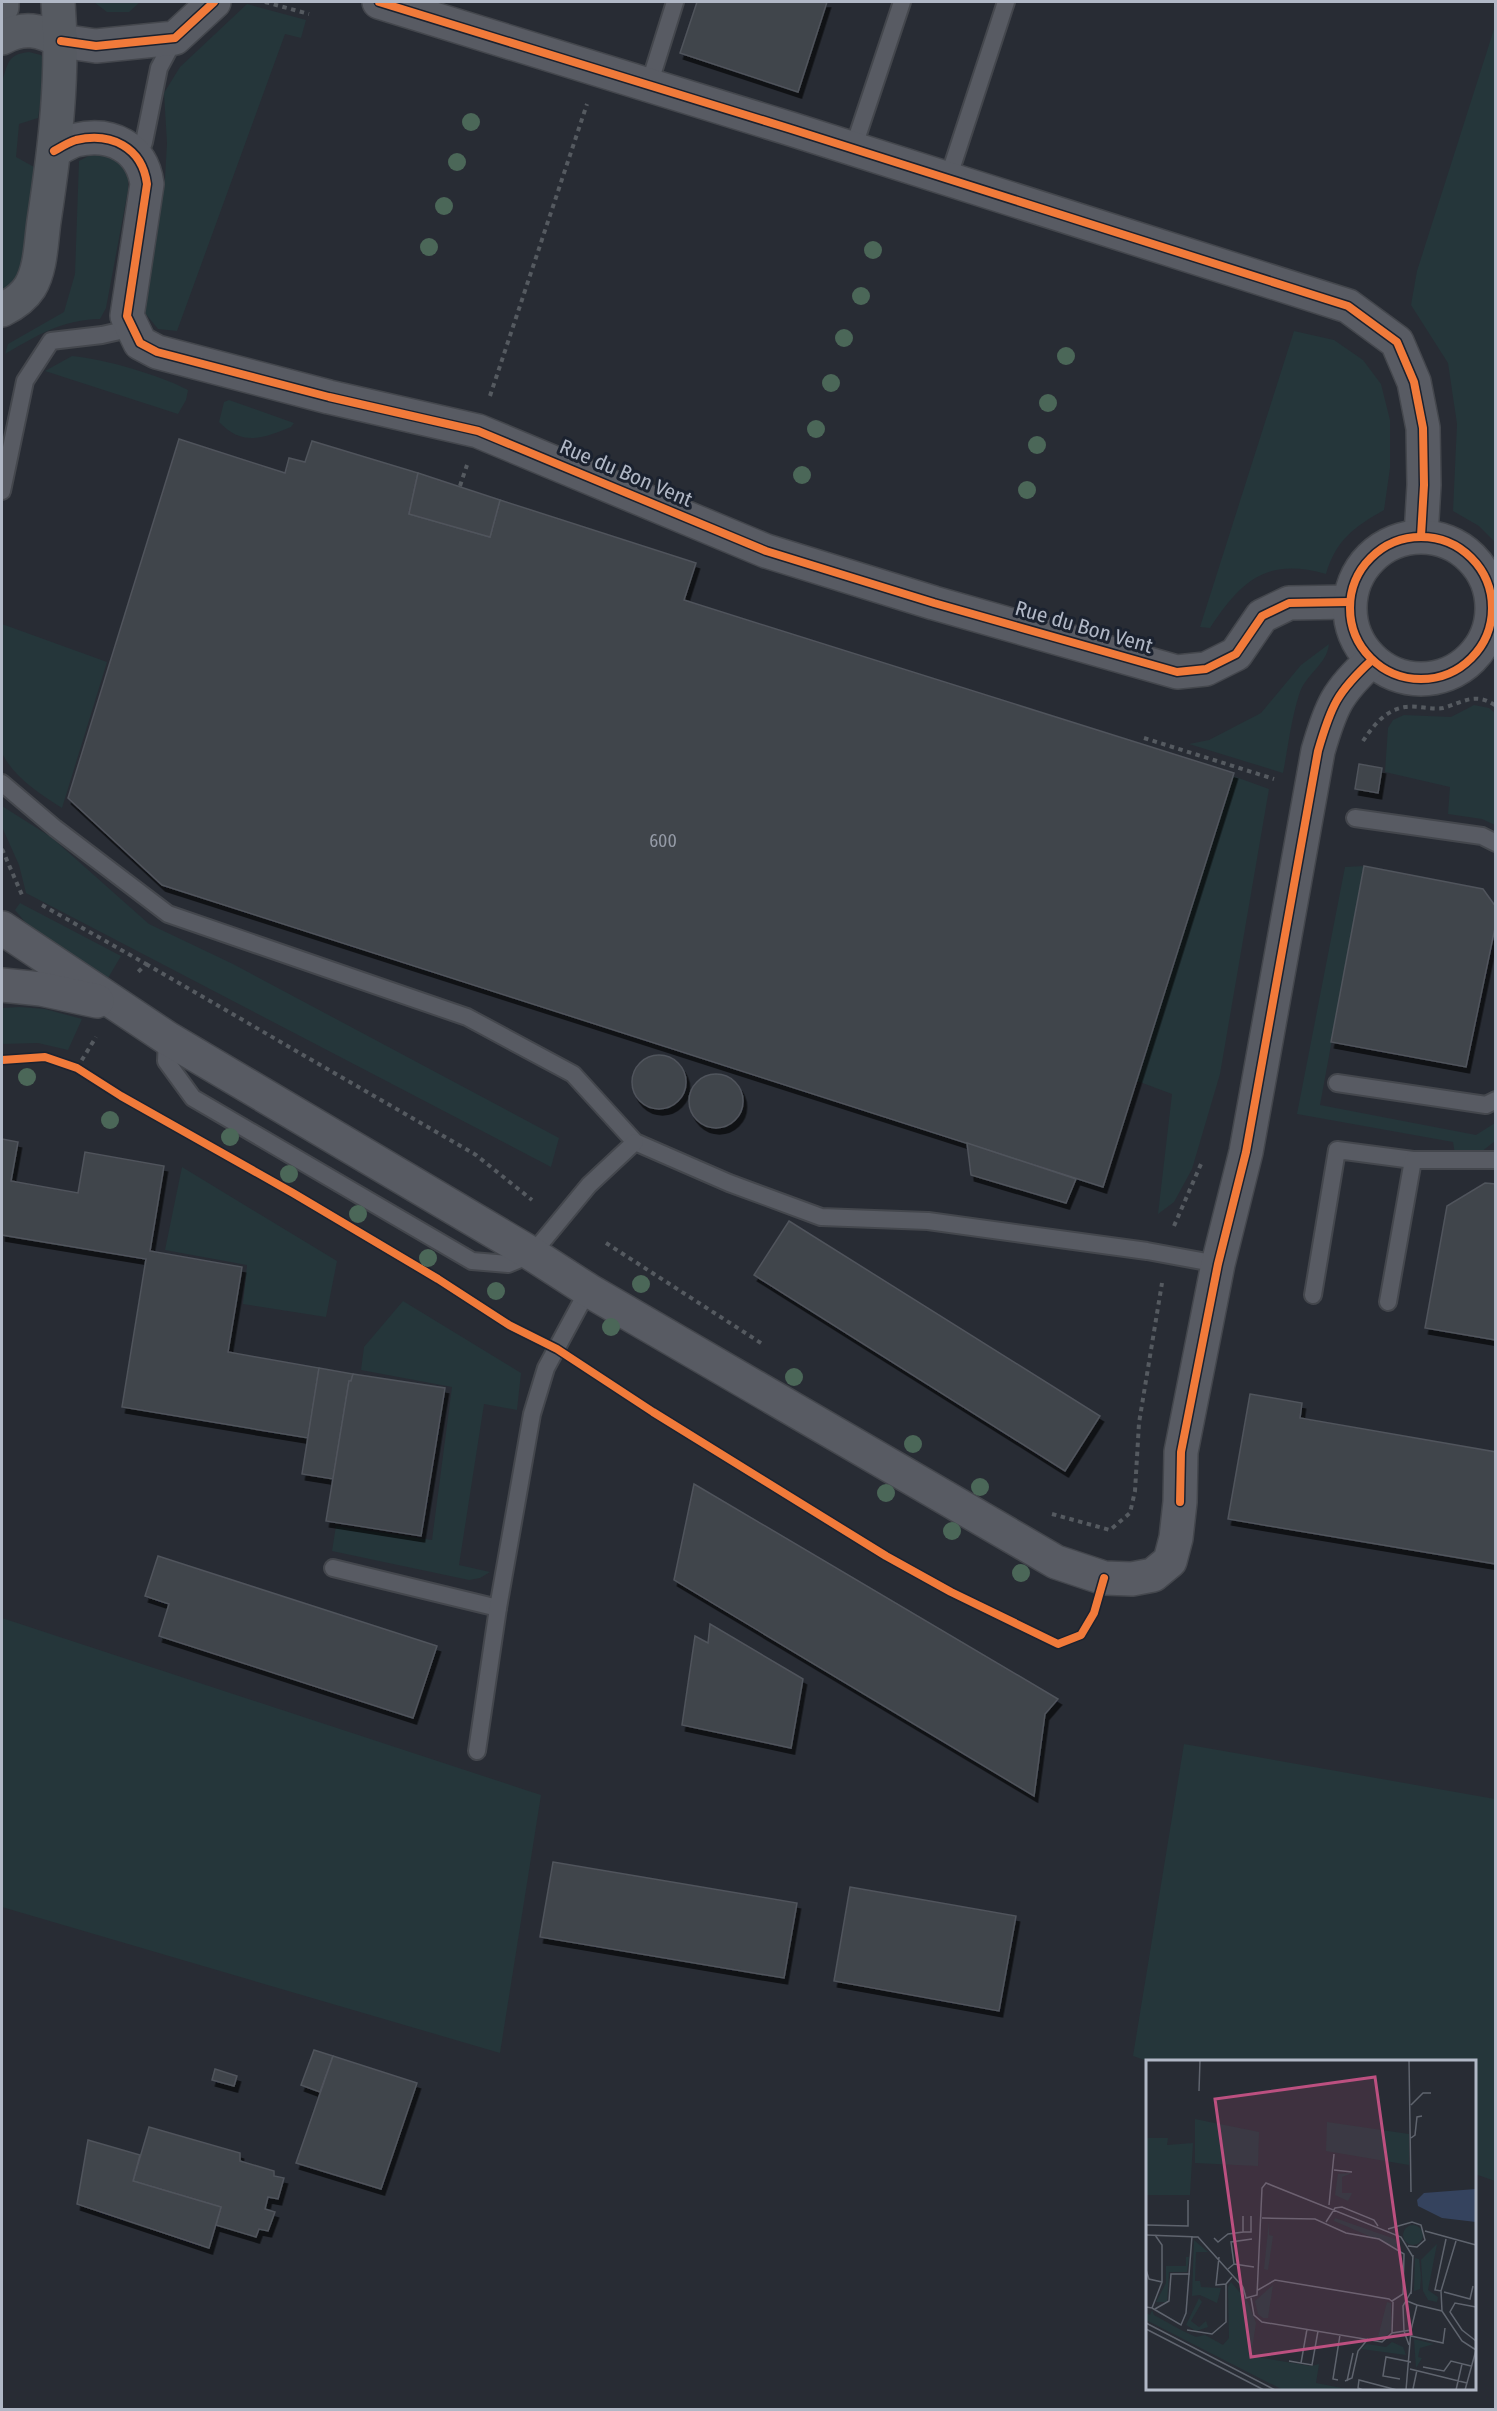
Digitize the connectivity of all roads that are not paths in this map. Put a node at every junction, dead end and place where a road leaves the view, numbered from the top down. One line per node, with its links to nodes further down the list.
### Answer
1 (2, 2): 8 (street)
2 (58, 2): 11 (street)
3 (214, 2): 10 (street)
4 (675, 2): 12 (lane)
5 (902, 2): 13 (lane)
6 (1006, 2): 16 (lane)
7 (399, 4): 12 (street)
8 (2, 7)
9 (2, 38): 11 (street)
10 (175, 38): 11 (street); 15 (lane)
11 (61, 41): 14 (street)
12 (649, 85): 13 (street)
13 (853, 149): 16 (street)
14 (54, 151): 15 (street); 17 (street)
15 (138, 159): 18 (street)
16 (948, 179): 20 (street)
17 (2, 310)
18 (133, 328): 19 (lane); 21 (street, Rue du Bon Vent)
19 (2, 491)
20 (1421, 536): 21 (street); 22 (street)
21 (1349, 602): 23 (street)
22 (1488, 653): 23 (street)
23 (1372, 660): 36 (street)
24 (2, 783): 32 (lane)
25 (1355, 818): 26 (lane)
26 (1496, 843)
27 (2, 928): 29 (street)
28 (2, 985): 29 (street)
29 (115, 1005): 35 (street)
30 (1336, 1083): 31 (lane)
31 (1496, 1100)
32 (635, 1142): 35 (lane); 36 (lane)
33 (1413, 1160): 34 (lane); 38 (lane); 39 (lane)
34 (1496, 1160)
35 (532, 1254): 37 (street)
36 (1218, 1264): 37 (street)
37 (588, 1290): 41 (lane)
38 (1312, 1296)
39 (1388, 1302)
40 (333, 1568): 41 (lane)
41 (498, 1608): 42 (lane)
42 (477, 1751)

